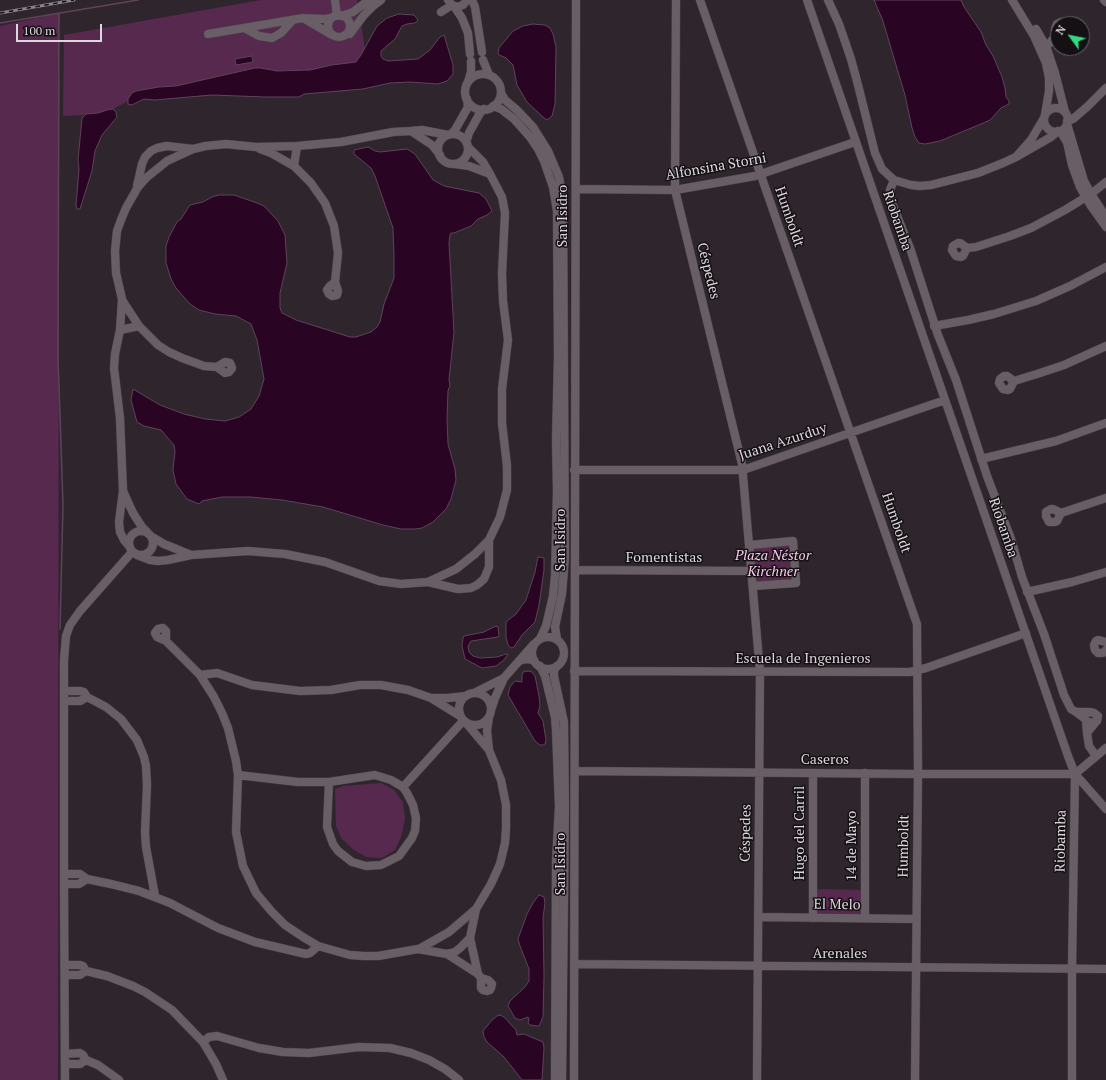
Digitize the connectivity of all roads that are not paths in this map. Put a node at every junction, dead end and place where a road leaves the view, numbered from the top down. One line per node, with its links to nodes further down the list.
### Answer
1 (334, 0): 17 (street)
2 (369, 0): 17 (street)
3 (381, 0): 23 (street)
4 (467, 0): 15 (street)
5 (472, 0): 24 (street)
6 (576, 0): 54 (street, San Isidro)
7 (676, 0): 56 (street, Céspedes)
8 (700, 0): 51 (street, Humboldt)
9 (806, 0): 41 (street, Riobamba)
10 (828, 0): 52 (street)
11 (1012, 0): 27 (street)
12 (1019, 0): 27 (street)
13 (1104, 0): 14 (street)
14 (1106, 2)
15 (449, 3): 16 (street); 25 (street)
16 (441, 12)
17 (337, 16): 18 (street); 22 (street); 23 (street)
18 (303, 18): 19 (street); 22 (street)
19 (293, 20): 20 (street); 20 (street)
20 (244, 28): 21 (street)
21 (208, 34)
22 (333, 36): 23 (street)
23 (344, 36)
24 (480, 40): 25 (street); 28 (street)
25 (470, 42): 29 (street)
26 (1050, 42): 27 (street)
27 (1043, 48): 35 (street); 36 (street)
28 (490, 75): 29 (street); 31 (street)
29 (468, 83): 32 (street)
30 (1106, 88): 37 (street)
31 (501, 93): 33 (street); 58 (street)
32 (467, 99): 34 (street); 40 (street)
33 (493, 106): 34 (street); 58 (street)
34 (484, 109): 42 (street)
35 (1065, 112): 36 (street); 37 (street)
36 (1045, 116): 39 (street); 47 (street)
37 (1067, 123): 39 (street); 57 (street)
38 (411, 131): 40 (street); 43 (street); 46 (street)
39 (1059, 131): 47 (street); 57 (street)
40 (449, 134): 42 (street); 46 (street)
41 (855, 142): 51 (street, Alfonsina Storni); 71 (street, Riobamba)
42 (467, 144): 48 (street); 50 (street)
43 (297, 146): 44 (street); 49 (street)
44 (256, 147): 45 (street); 49 (street)
45 (194, 149): 55 (street); 55 (street)
46 (440, 155): 48 (street)
47 (1016, 157): 52 (street)
48 (454, 164): 50 (street)
49 (294, 166): 63 (street)
50 (490, 174): 82 (street)
51 (760, 175): 56 (street, Alfonsina Storni); 73 (street, Humboldt)
52 (894, 180): 66 (street)
53 (1106, 182): 57 (street)
54 (576, 189): 56 (street, Alfonsina Storni); 75 (street, San Isidro)
55 (136, 190): 64 (street)
56 (675, 190): 76 (street, Céspedes)
57 (1088, 196): 59 (street); 60 (street); 61 (street)
58 (561, 211): 77 (street)
59 (1106, 217)
60 (1106, 227)
61 (967, 248)
62 (1106, 267): 66 (street)
63 (335, 282)
64 (122, 299): 65 (street); 67 (street)
65 (139, 326): 67 (street); 69 (street)
66 (934, 326): 74 (street)
67 (120, 330): 78 (street)
68 (1106, 346): 70 (street)
69 (217, 367)
70 (1014, 381)
71 (945, 400): 73 (street, Juana Azurduy); 92 (street, Riobamba)
72 (1106, 423): 74 (street)
73 (850, 433): 76 (street, Juana Azurduy); 102 (street, Humboldt)
74 (981, 459): 91 (street)
75 (574, 470): 76 (street, Juana Azurduy); 86 (street, San Isidro)
76 (743, 470): 83 (street, Céspedes)
77 (561, 476): 93 (street); 94 (street)
78 (123, 491): 81 (street); 84 (street)
79 (1106, 498): 80 (street)
80 (1061, 513)
81 (150, 534): 84 (street); 84 (street); 85 (street)
82 (489, 540): 89 (street); 89 (street)
83 (750, 545): 87 (street, Céspedes); 90 (street)
84 (133, 551): 85 (street); 107 (street)
85 (191, 555): 89 (street)
86 (575, 570): 87 (street, Fomentistas); 103 (street, San Isidro)
87 (752, 571): 90 (street, Céspedes)
88 (1106, 572): 91 (street)
89 (428, 582)
90 (753, 586): 104 (street, Céspedes)
91 (1028, 592): 115 (street)
92 (1026, 633): 102 (street, Escuela de Ingenieros); 128 (street, Riobamba)
93 (557, 639): 94 (street); 101 (street)
94 (538, 640): 98 (street); 99 (street)
95 (166, 641): 105 (street)
96 (1106, 642): 97 (street)
97 (1106, 650)
98 (534, 660): 99 (street); 100 (street)
99 (518, 661): 106 (street)
100 (540, 666): 101 (street); 133 (street)
101 (557, 666): 133 (street)
102 (918, 670): 104 (street, Escuela de Ingenieros); 127 (street, Humboldt)
103 (574, 671): 104 (street, Escuela de Ingenieros); 123 (street, San Isidro)
104 (760, 672): 124 (street, Céspedes)
105 (200, 675): 111 (street); 129 (street)
106 (504, 678): 109 (street); 114 (street)
107 (65, 691): 108 (street); 112 (street)
108 (75, 691): 110 (street); 113 (street)
109 (469, 695): 111 (street); 114 (street); 118 (street)
110 (87, 697): 113 (street); 139 (street)
111 (431, 698): 118 (street)
112 (65, 701): 113 (street); 134 (street)
113 (76, 701)
114 (490, 714): 118 (street); 121 (street)
115 (1086, 717): 117 (street); 119 (street)
116 (1106, 718): 117 (street)
117 (1096, 719): 119 (street)
118 (463, 720): 121 (street); 131 (street)
119 (1087, 733): 122 (street)
120 (1106, 748): 122 (street)
121 (489, 750): 140 (street)
122 (1096, 756): 128 (street)
123 (575, 771): 124 (street, Caseros); 149 (street, San Isidro)
124 (760, 772): 125 (street, Caseros); 141 (street, Céspedes)
125 (813, 773): 126 (street, Caseros); 142 (street, Hugo del Carril)
126 (865, 773): 127 (street, Caseros); 143 (street, 14 de Mayo)
127 (918, 774): 128 (street, Caseros); 144 (street, Humboldt)
128 (1076, 774): 132 (street); 154 (street, Riobamba)
129 (238, 775): 130 (street); 146 (street)
130 (329, 782): 131 (street); 131 (street)
131 (403, 787)
132 (1106, 809)
133 (562, 819): 169 (street); 170 (street)
134 (64, 874): 135 (street); 137 (street)
135 (74, 874): 136 (street); 138 (street)
136 (86, 880): 138 (street); 139 (street)
137 (64, 884): 138 (street); 150 (street)
138 (75, 884)
139 (155, 896): 146 (street)
140 (476, 909): 145 (street); 147 (street)
141 (758, 917): 142 (street, El Melo); 152 (street, Céspedes)
142 (813, 918): 143 (street, El Melo)
143 (865, 918): 144 (street, El Melo)
144 (916, 919): 153 (street, Humboldt)
145 (470, 938): 148 (street); 148 (street)
146 (318, 946): 147 (street)
147 (418, 949): 148 (street)
148 (447, 954)
149 (575, 964): 152 (street, Arenales); 171 (street, San Isidro)
150 (65, 965): 151 (street); 157 (street)
151 (75, 965): 156 (street); 158 (street)
152 (758, 966): 153 (street, Arenales); 172 (street, Céspedes)
153 (916, 967): 154 (street, Arenales); 173 (street, Humboldt)
154 (1072, 968): 155 (street, Arenales); 174 (street, Riobamba)
155 (1106, 969)
156 (86, 971): 158 (street); 159 (street)
157 (65, 975): 158 (street); 160 (street)
158 (75, 975)
159 (203, 1042): 167 (street); 168 (street)
160 (65, 1054): 161 (street); 163 (street)
161 (75, 1054): 162 (street); 164 (street)
162 (86, 1060): 164 (street); 166 (street)
163 (65, 1064): 164 (street); 165 (street)
164 (76, 1064)
165 (65, 1080)
166 (119, 1080)
167 (223, 1080)
168 (459, 1080)
169 (555, 1080)
170 (562, 1080)
171 (574, 1080)
172 (757, 1080)
173 (915, 1080)
174 (1072, 1080)

